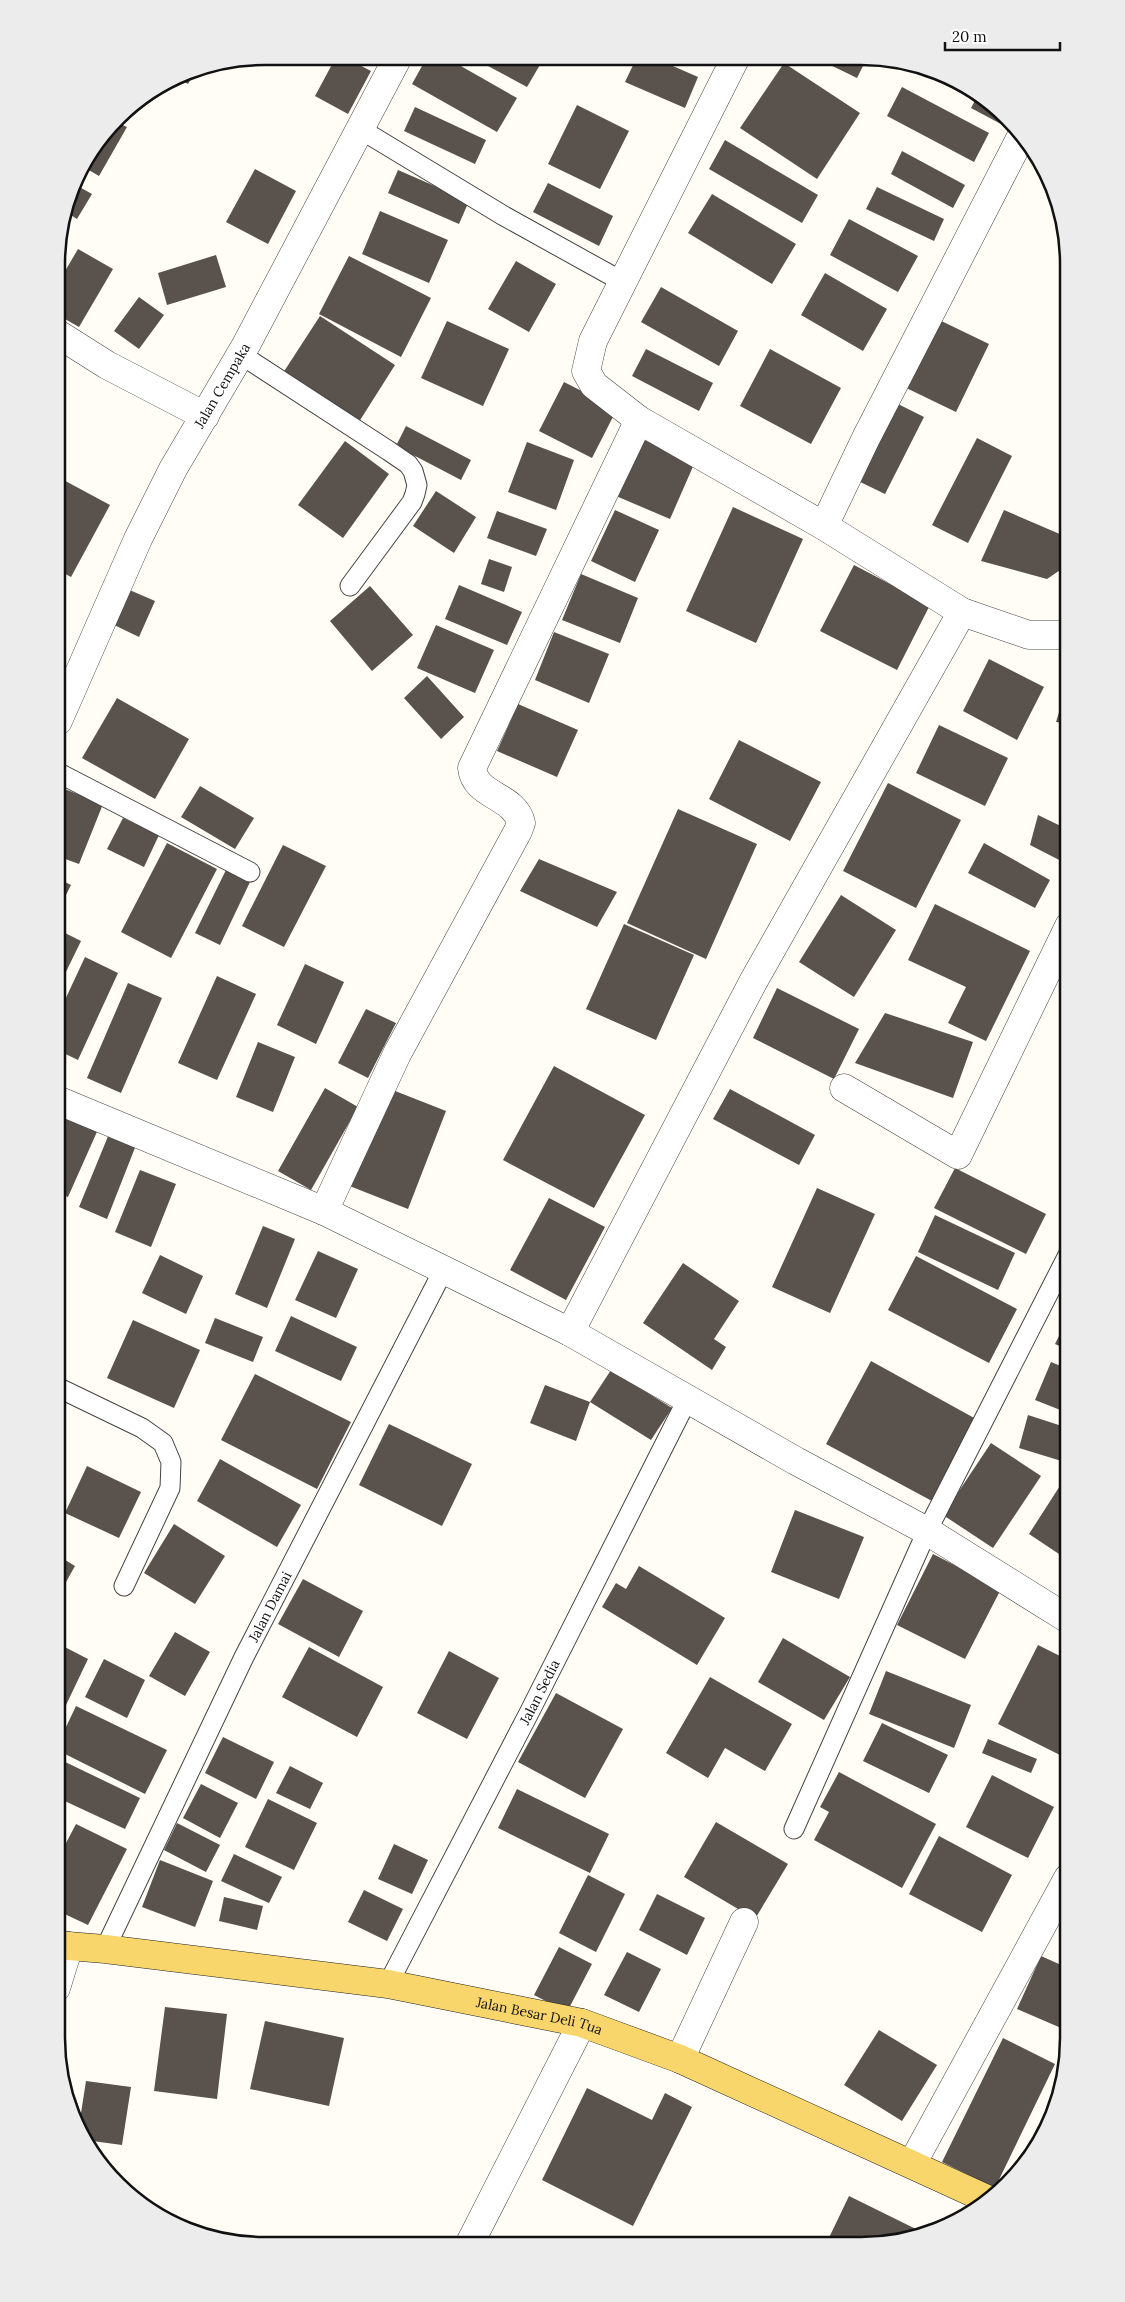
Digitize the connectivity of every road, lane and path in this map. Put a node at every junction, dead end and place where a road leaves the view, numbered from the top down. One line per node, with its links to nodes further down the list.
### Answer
1 (394, 65): 3 (street, Jalan Cempaka)
2 (727, 65): 5 (street)
3 (360, 129): 5 (lane); 7 (street, Jalan Cempaka)
4 (1018, 142): 10 (street)
5 (623, 282): 9 (street)
6 (65, 338): 8 (street)
7 (240, 354): 8 (street, Jalan Cempaka); 11 (lane)
8 (205, 416): 14 (street, Jalan Cempaka)
9 (638, 420): 10 (street); 20 (street)
10 (824, 526): 12 (street)
11 (350, 586)
12 (962, 612): 13 (street); 23 (street)
13 (1060, 634)
14 (65, 704)
15 (65, 776): 16 (lane)
16 (250, 872)
17 (1060, 945): 18 (street)
18 (844, 1088)
19 (65, 1103): 20 (street)
20 (324, 1211): 21 (street)
21 (444, 1269): 23 (street); 33 (lane, Jalan Damai)
22 (1060, 1271): 26 (lane)
23 (570, 1332): 25 (street)
24 (65, 1391): 27 (lane)
25 (687, 1400): 26 (street); 34 (lane, Jalan Sedia)
26 (927, 1531): 28 (street); 29 (lane)
27 (124, 1586)
28 (1060, 1614)
29 (794, 1829)
30 (1060, 1893): 37 (street)
31 (744, 1922): 36 (street)
32 (65, 1946): 33 (main road, Jalan Besar Deli Tua)
33 (105, 1949): 34 (main road, Jalan Besar Deli Tua)
34 (388, 1984): 35 (main road, Jalan Besar Deli Tua)
35 (582, 2023): 36 (main road, Jalan Besar Deli Tua); 39 (street)
36 (680, 2059): 37 (main road, Jalan Besar Deli Tua)
37 (912, 2164): 38 (main road, Jalan Besar Deli Tua)
38 (981, 2196)
39 (473, 2237)

